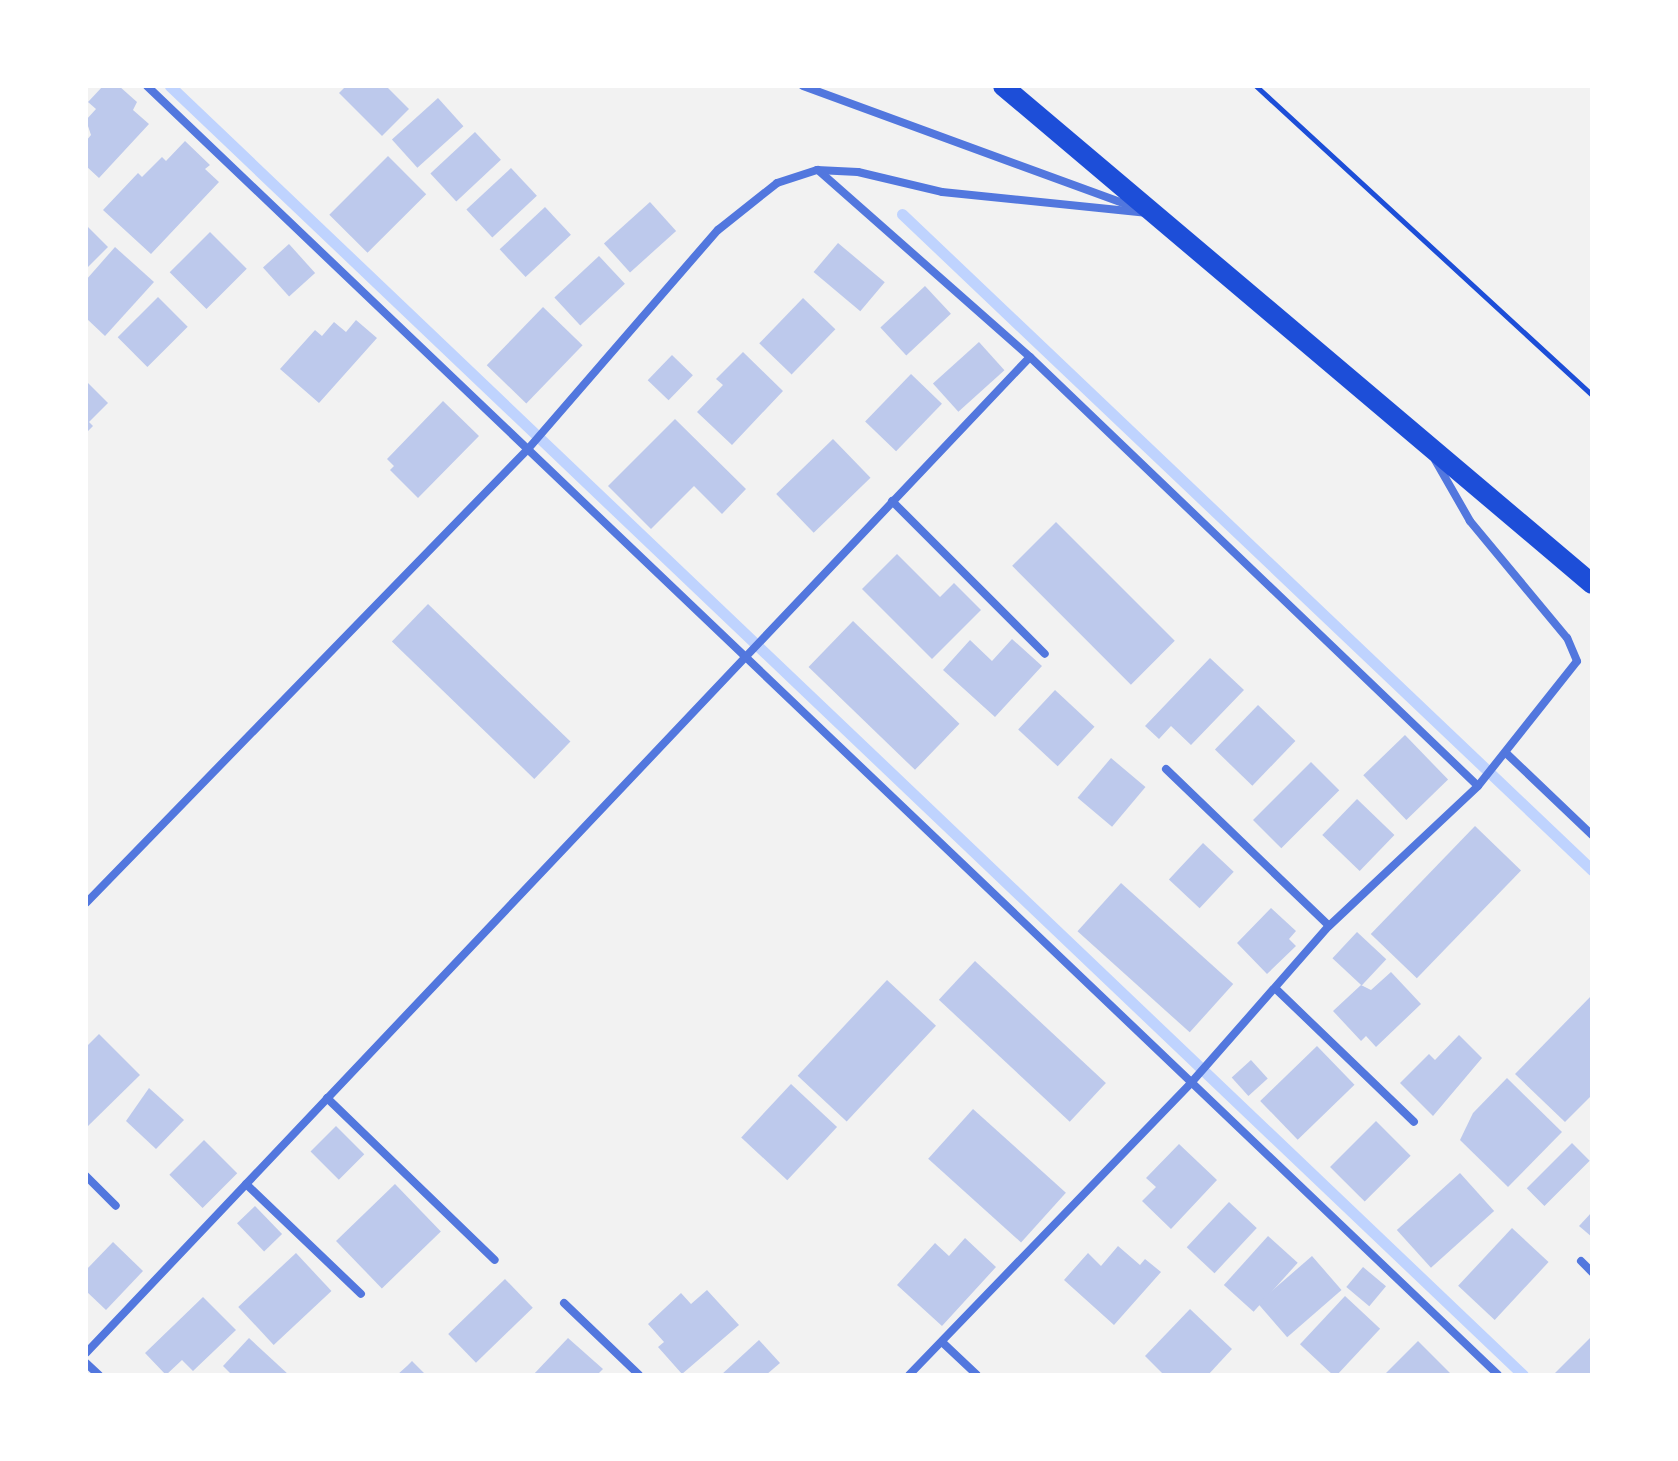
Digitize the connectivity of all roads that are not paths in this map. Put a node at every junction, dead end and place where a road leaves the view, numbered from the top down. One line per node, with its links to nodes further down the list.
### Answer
1 (147, 86): 8 (street)
2 (803, 86): 5 (street)
3 (1003, 86): 5 (main road)
4 (817, 170): 5 (street); 6 (street); 8 (street)
5 (1150, 214): 7 (main road)
6 (1030, 357): 9 (street); 15 (street)
7 (1422, 437): 10 (main road); 13 (street)
8 (528, 449): 11 (street); 17 (street)
9 (892, 501): 11 (street); 12 (street)
10 (1592, 584)
11 (748, 653): 20 (street); 21 (street)
12 (1045, 654)
13 (1506, 753): 15 (street); 16 (street)
14 (1166, 769): 18 (street)
15 (1478, 786): 18 (street)
16 (1592, 835)
17 (86, 903)
18 (1329, 926): 19 (street)
19 (1277, 990): 20 (street); 22 (street)
20 (1190, 1084): 31 (street); 38 (street)
21 (327, 1098): 24 (street); 26 (street)
22 (1414, 1122)
23 (86, 1176): 25 (street)
24 (246, 1184): 29 (street); 32 (street)
25 (116, 1206)
26 (495, 1260)
27 (1581, 1261): 28 (street)
28 (1592, 1272)
29 (361, 1294)
30 (564, 1303): 35 (street)
31 (942, 1342): 36 (street); 37 (street)
32 (86, 1353)
33 (86, 1363): 34 (street)
34 (99, 1375)
35 (639, 1375)
36 (909, 1375)
37 (977, 1375)
38 (1498, 1375)

